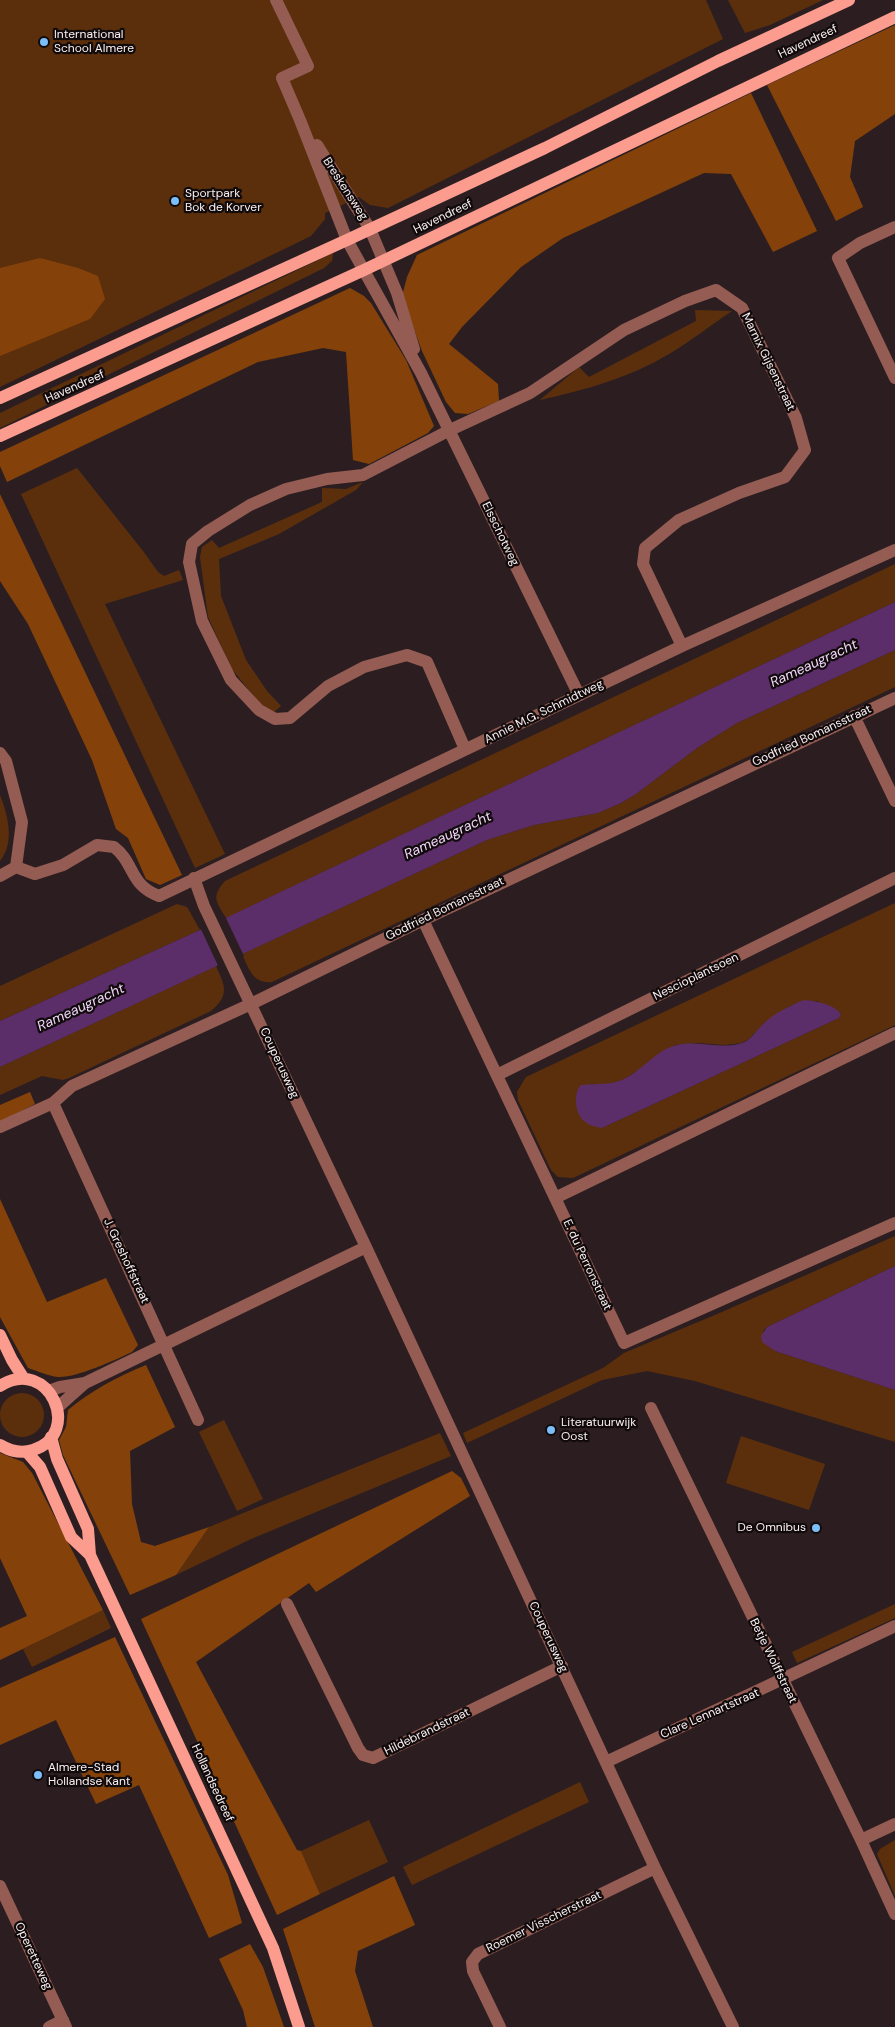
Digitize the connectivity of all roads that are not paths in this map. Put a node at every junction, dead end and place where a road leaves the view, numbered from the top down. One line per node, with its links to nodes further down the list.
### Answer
1 (276, 0): 4 (street, Breskensweg)
2 (849, 0): 6 (main road, Havendreef)
3 (895, 17): 8 (main road, Havendreef)
4 (300, 120): 6 (street, Breskensweg); 7 (street, Breskensweg)
5 (895, 227): 11 (street)
6 (370, 229): 7 (main road, Havendreef); 8 (street, Breskensweg)
7 (347, 240): 9 (street, Elsschotweg); 12 (main road, Havendreef)
8 (384, 261): 9 (main road, Havendreef); 10 (street, Elsschotweg)
9 (364, 270): 10 (street, Elsschotweg); 14 (main road, Havendreef)
10 (421, 373): 13 (street, Elsschotweg)
11 (895, 378)
12 (0, 398)
13 (450, 430): 16 (street, Marnix Gijsenstraat); 17 (street, Elsschotweg); 20 (street)
14 (0, 436)
15 (895, 550): 16 (street, Annie M.G. Schmidtweg)
16 (682, 646): 17 (street, Annie M.G. Schmidtweg)
17 (579, 695): 20 (street, Annie M.G. Schmidtweg)
18 (895, 698): 19 (street, Godfried Bomansstraat)
19 (854, 716): 22 (street); 27 (street, Godfried Bomansstraat)
20 (465, 749): 25 (street, Annie M.G. Schmidtweg)
21 (0, 753): 23 (street)
22 (895, 801)
23 (16, 867): 24 (street); 25 (street, Annie M.G. Schmidtweg)
24 (0, 876)
25 (194, 878): 28 (street, Couperusweg)
26 (895, 878): 30 (street, Nescioplantsoen)
27 (422, 920): 28 (street, Godfried Bomansstraat); 30 (street, E. du Perronstraat)
28 (251, 1004): 31 (street, Godfried Bomansstraat); 35 (street, Couperusweg)
29 (895, 1033): 33 (street)
30 (496, 1075): 33 (street, E. du Perronstraat)
31 (53, 1103): 32 (street, Godfried Bomansstraat); 37 (street, J. Greshoffstraat)
32 (0, 1127)
33 (555, 1198): 34 (street, E. du Perronstraat)
34 (895, 1223)
35 (366, 1247): 37 (street); 51 (street, Couperusweg)
36 (0, 1336): 38 (main road)
37 (164, 1344): 39 (street); 44 (street, J. Greshoffstraat)
38 (24, 1379): 40 (main road); 41 (main road)
39 (85, 1383): 41 (street); 42 (street)
40 (0, 1386)
41 (49, 1391): 42 (main road)
42 (57, 1408): 45 (main road)
43 (650, 1408): 52 (street, Betje Wolffstraat)
44 (198, 1420)
45 (51, 1437): 47 (main road); 48 (main road, Hollandsedreef)
46 (0, 1445): 47 (main road)
47 (27, 1452): 48 (main road, Hollandsedreef)
48 (90, 1555): 61 (main road, Hollandsedreef)
49 (287, 1604): 51 (street, Hildebrandstraat)
50 (895, 1626): 52 (street, Clare Lennartstraat)
51 (562, 1666): 53 (street, Couperusweg)
52 (782, 1680): 53 (street, Clare Lennartstraat); 55 (street, Betje Wolffstraat)
53 (606, 1762): 56 (street, Couperusweg)
54 (895, 1824): 55 (street)
55 (861, 1840): 58 (street, Betje Wolffstraat)
56 (655, 1868): 62 (street, Roemer Visscherstraat); 63 (street, Couperusweg)
57 (0, 1886): 59 (street, Operetteweg)
58 (895, 1914)
59 (64, 2024): 60 (street)
60 (49, 2027)
61 (299, 2027)
62 (500, 2027)
63 (733, 2027)

